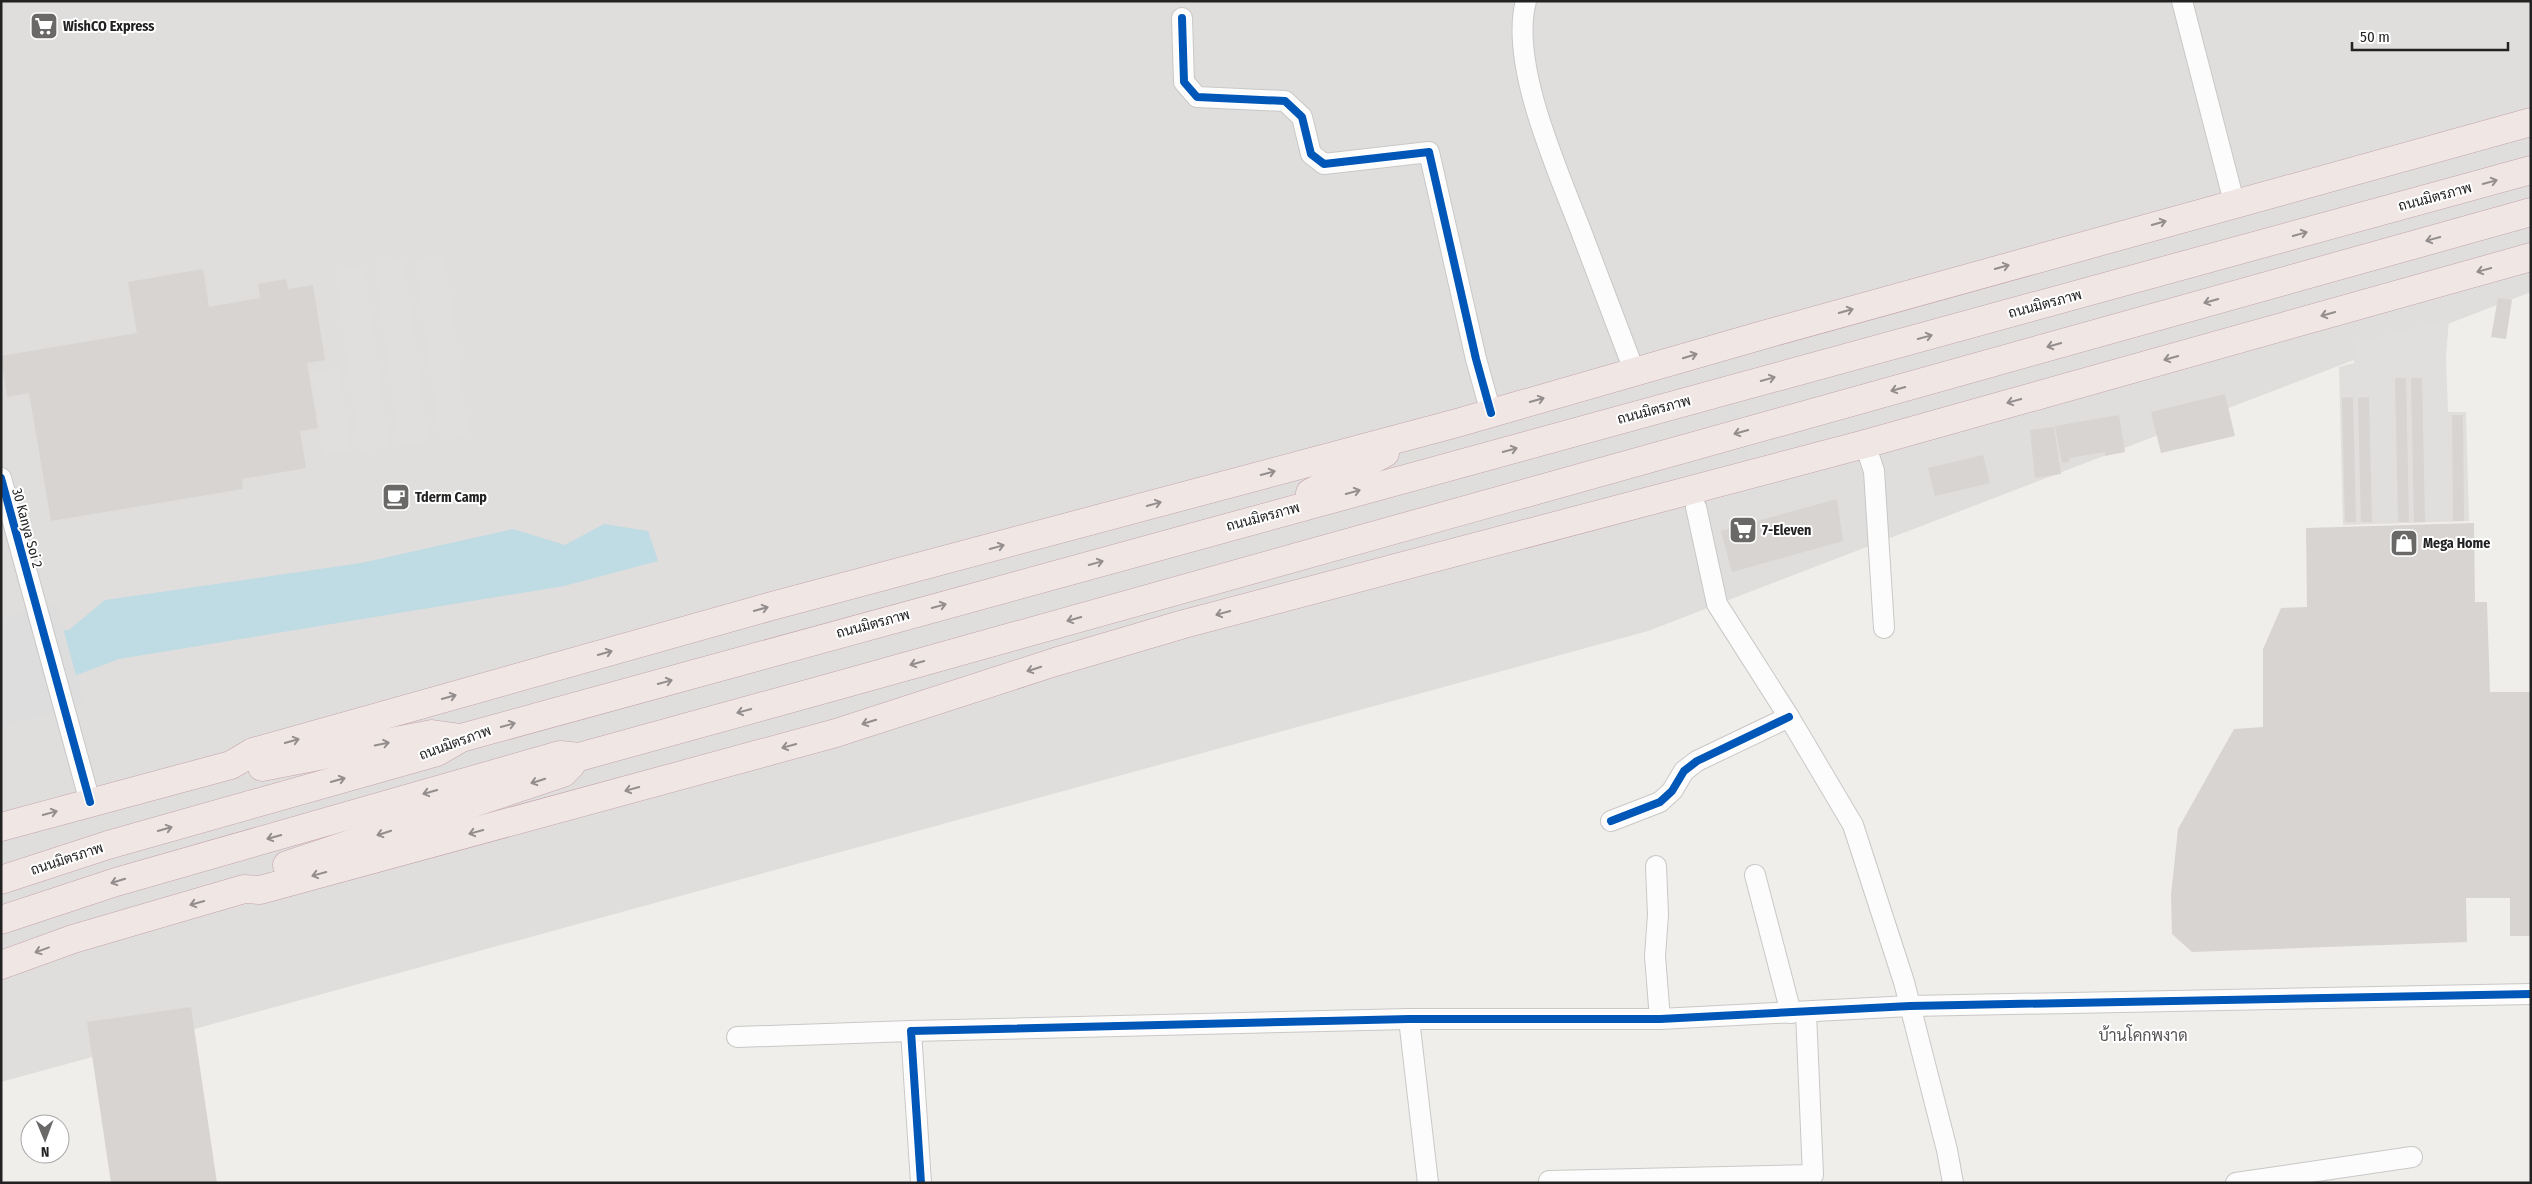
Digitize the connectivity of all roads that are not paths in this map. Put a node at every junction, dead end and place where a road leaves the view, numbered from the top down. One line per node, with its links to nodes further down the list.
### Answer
1 (1526, 1): 9 (street)
2 (2182, 1): 6 (street)
3 (1182, 18): 10 (street)
4 (2531, 122): 6 (highway)
5 (2531, 170): 15 (highway, ถนนมิตรภาพ, one-way to 5)
6 (2234, 202): 9 (highway, one-way to 6)
7 (2531, 212): 17 (highway, one-way to 17)
8 (2531, 257): 12 (highway, one-way to 12)
9 (1635, 373): 10 (highway, one-way to 9)
10 (1491, 414): 11 (highway)
11 (1424, 432): 15 (highway); 22 (highway, one-way to 11)
12 (1865, 444): 16 (highway); 18 (street)
13 (1, 478): 23 (street, 30 Kanya Soi 2)
14 (1696, 507): 19 (street)
15 (1267, 516): 20 (highway, ถนนมิตรภาพ, one-way to 15)
16 (1468, 549): 17 (highway); 29 (highway, one-way to 29)
17 (1278, 562): 21 (highway, one-way to 21)
18 (1884, 628)
19 (1789, 717): 24 (street); 33 (street)
20 (461, 738): 22 (highway, one-way to 20); 28 (highway, ถนนมิตรภาพ, one-way to 20)
21 (579, 756): 29 (highway, one-way to 29); 30 (highway, one-way to 30)
22 (231, 765): 23 (highway)
23 (90, 802): 25 (highway, one-way to 23)
24 (1611, 821)
25 (1, 827)
26 (1656, 866): 36 (street)
27 (1755, 875): 34 (street)
28 (1, 880)
29 (244, 889): 31 (highway, one-way to 31)
30 (1, 920)
31 (1, 965)
32 (2531, 994): 33 (street)
33 (1910, 1006): 34 (street); 44 (street)
34 (1799, 1013): 36 (street); 41 (street)
35 (1409, 1019): 36 (street); 37 (street); 43 (street)
36 (1660, 1019)
37 (911, 1031): 38 (street); 42 (street)
38 (737, 1037)
39 (2412, 1157): 40 (street)
40 (2362, 1174): 45 (street)
41 (1549, 1181)
42 (921, 1183)
43 (1428, 1183)
44 (1952, 1183)
45 (2236, 1183)

